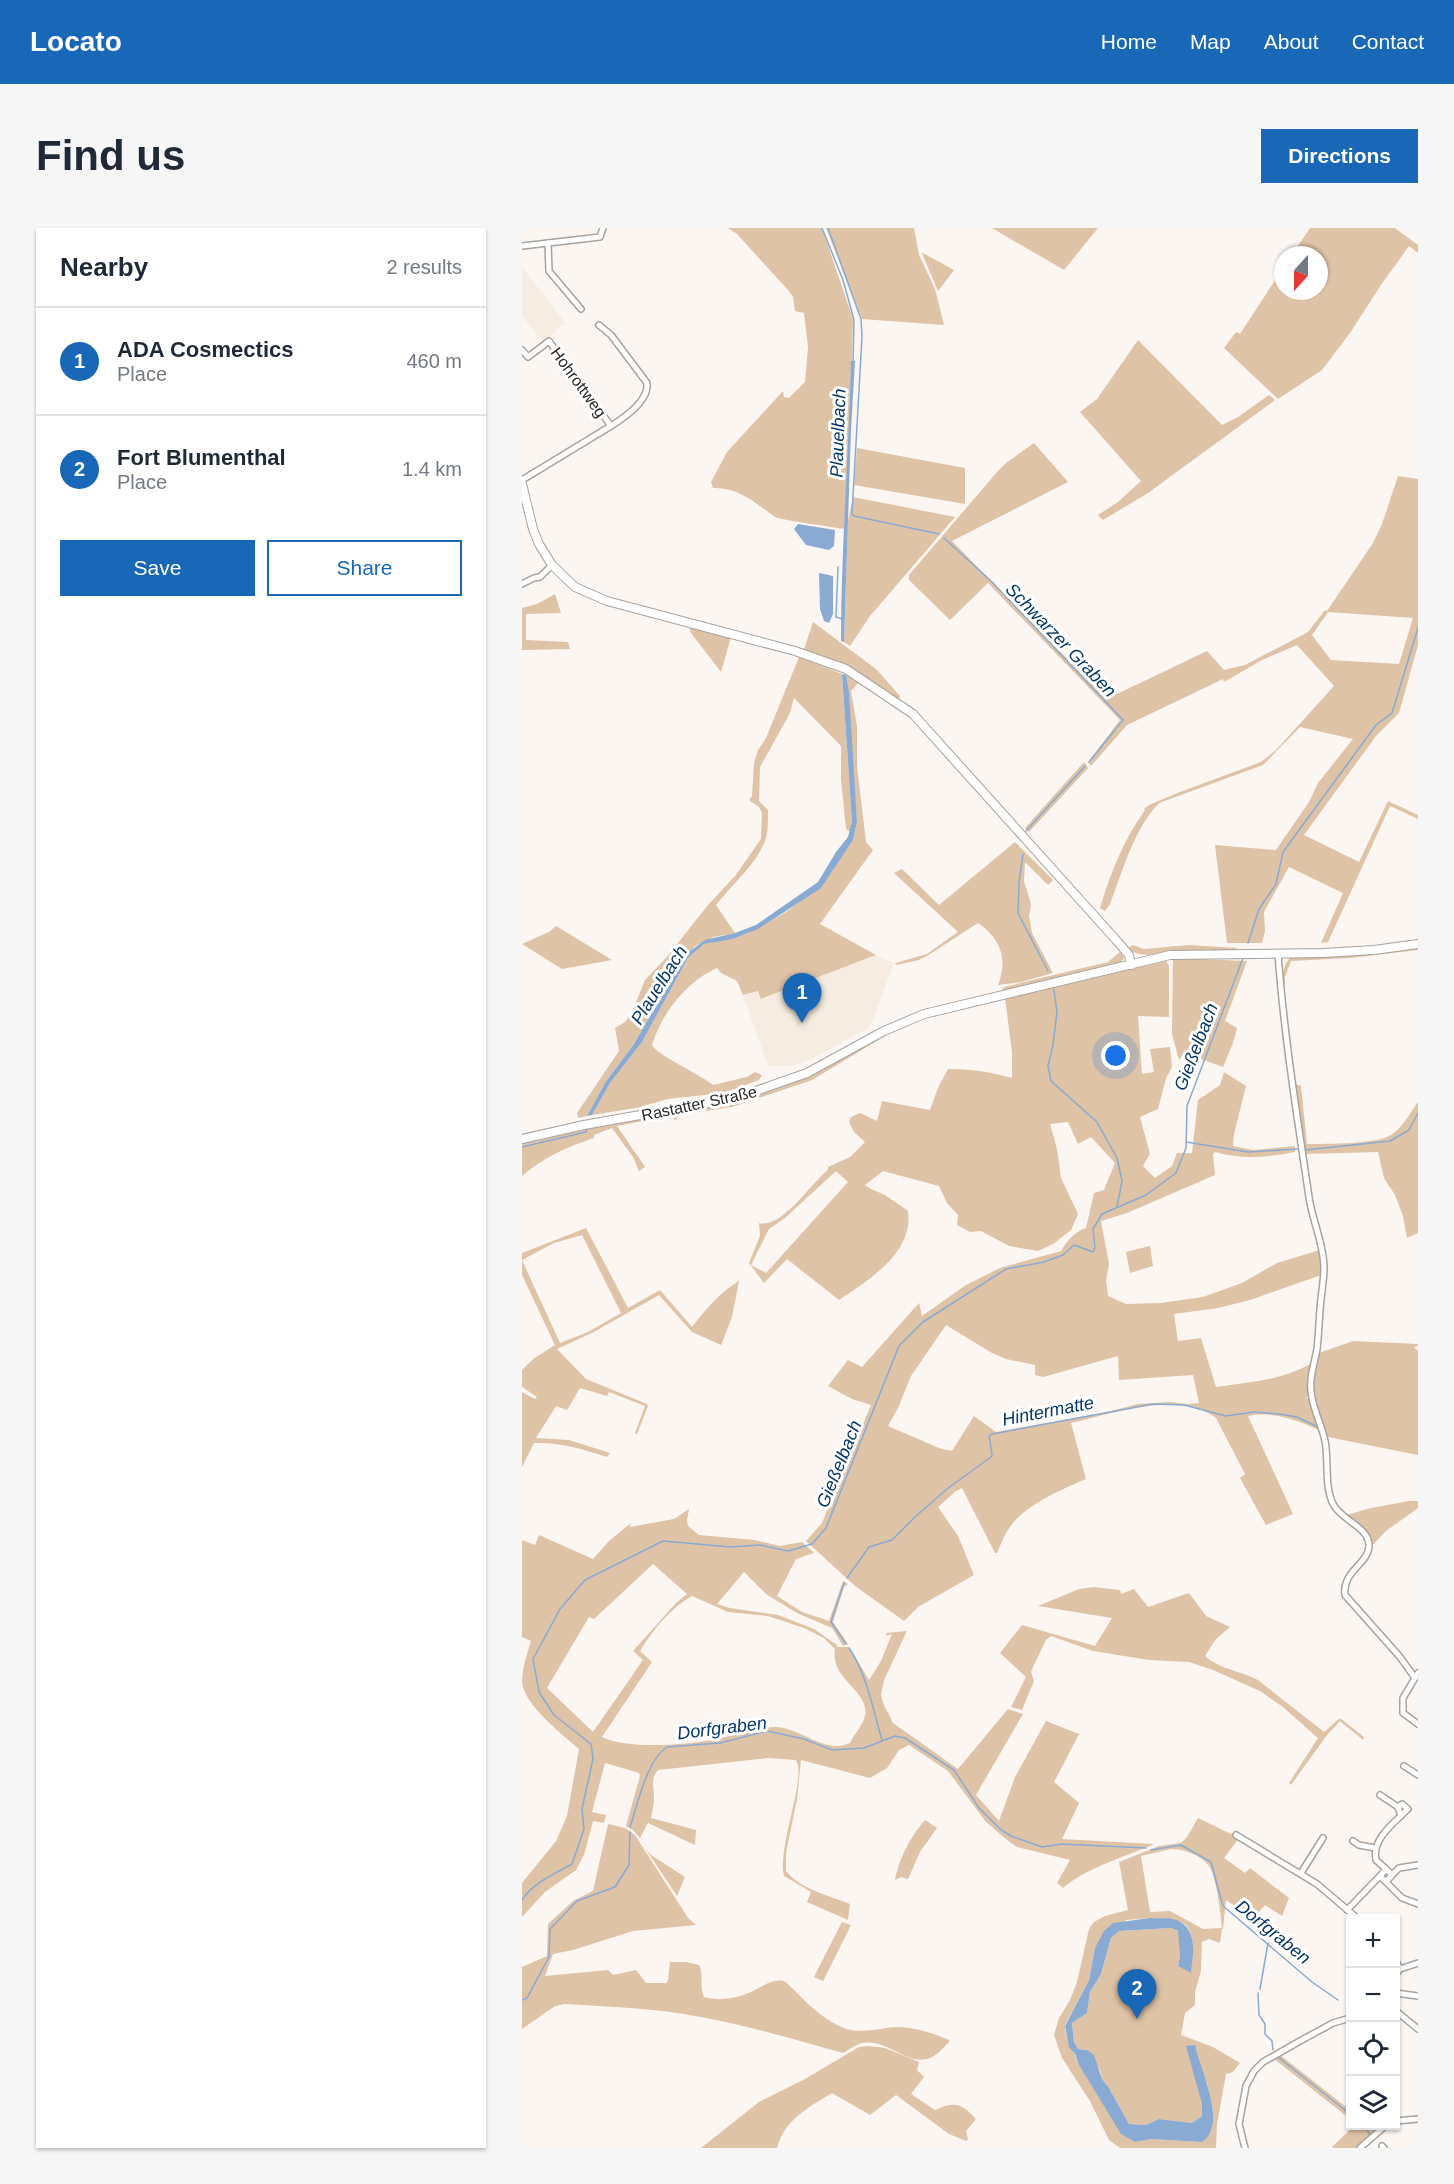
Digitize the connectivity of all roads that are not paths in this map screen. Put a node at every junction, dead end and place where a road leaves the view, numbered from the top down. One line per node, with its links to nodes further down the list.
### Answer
1 (603, 228): 2 (street)
2 (548, 243): 3 (street); 4 (street)
3 (522, 246)
4 (581, 309)
5 (599, 325): 7 (street)
6 (522, 350): 7 (street, Hohrottweg)
7 (611, 426): 8 (street, Hohrottweg)
8 (522, 482): 9 (main road)
9 (552, 565): 10 (street); 13 (main road)
10 (522, 584)
11 (1418, 944): 12 (main road, Rastatter Straße)
12 (1278, 954): 13 (main road, Rastatter Straße); 15 (street)
13 (1131, 965): 14 (main road, Rastatter Straße)
14 (522, 1139)
15 (1417, 1676): 16 (street)
16 (1418, 1724)
17 (1404, 1766): 18 (street)
18 (1418, 1775)
19 (1380, 1795): 23 (street)
20 (1236, 1835): 26 (street)
21 (1323, 1838): 26 (street)
22 (1353, 1841): 23 (street)
23 (1375, 1848): 25 (street)
24 (1418, 1865): 27 (street)
25 (1386, 1869): 27 (street); 28 (street)
26 (1301, 1874): 31 (street)
27 (1392, 1875): 29 (street)
28 (1380, 1876): 29 (street); 31 (street)
29 (1386, 1882): 30 (street)
30 (1418, 1904)
31 (1347, 1910): 32 (street)
32 (1352, 1914)
33 (1418, 1963): 34 (street)
34 (1400, 1971)
35 (1400, 1994): 36 (street)
36 (1418, 1996)
37 (1400, 2015): 39 (street)
38 (1346, 2019): 43 (street)
39 (1418, 2029)
40 (1418, 2119): 41 (street)
41 (1400, 2121)
42 (1381, 2130): 44 (street)
43 (1245, 2148)
44 (1360, 2148)

